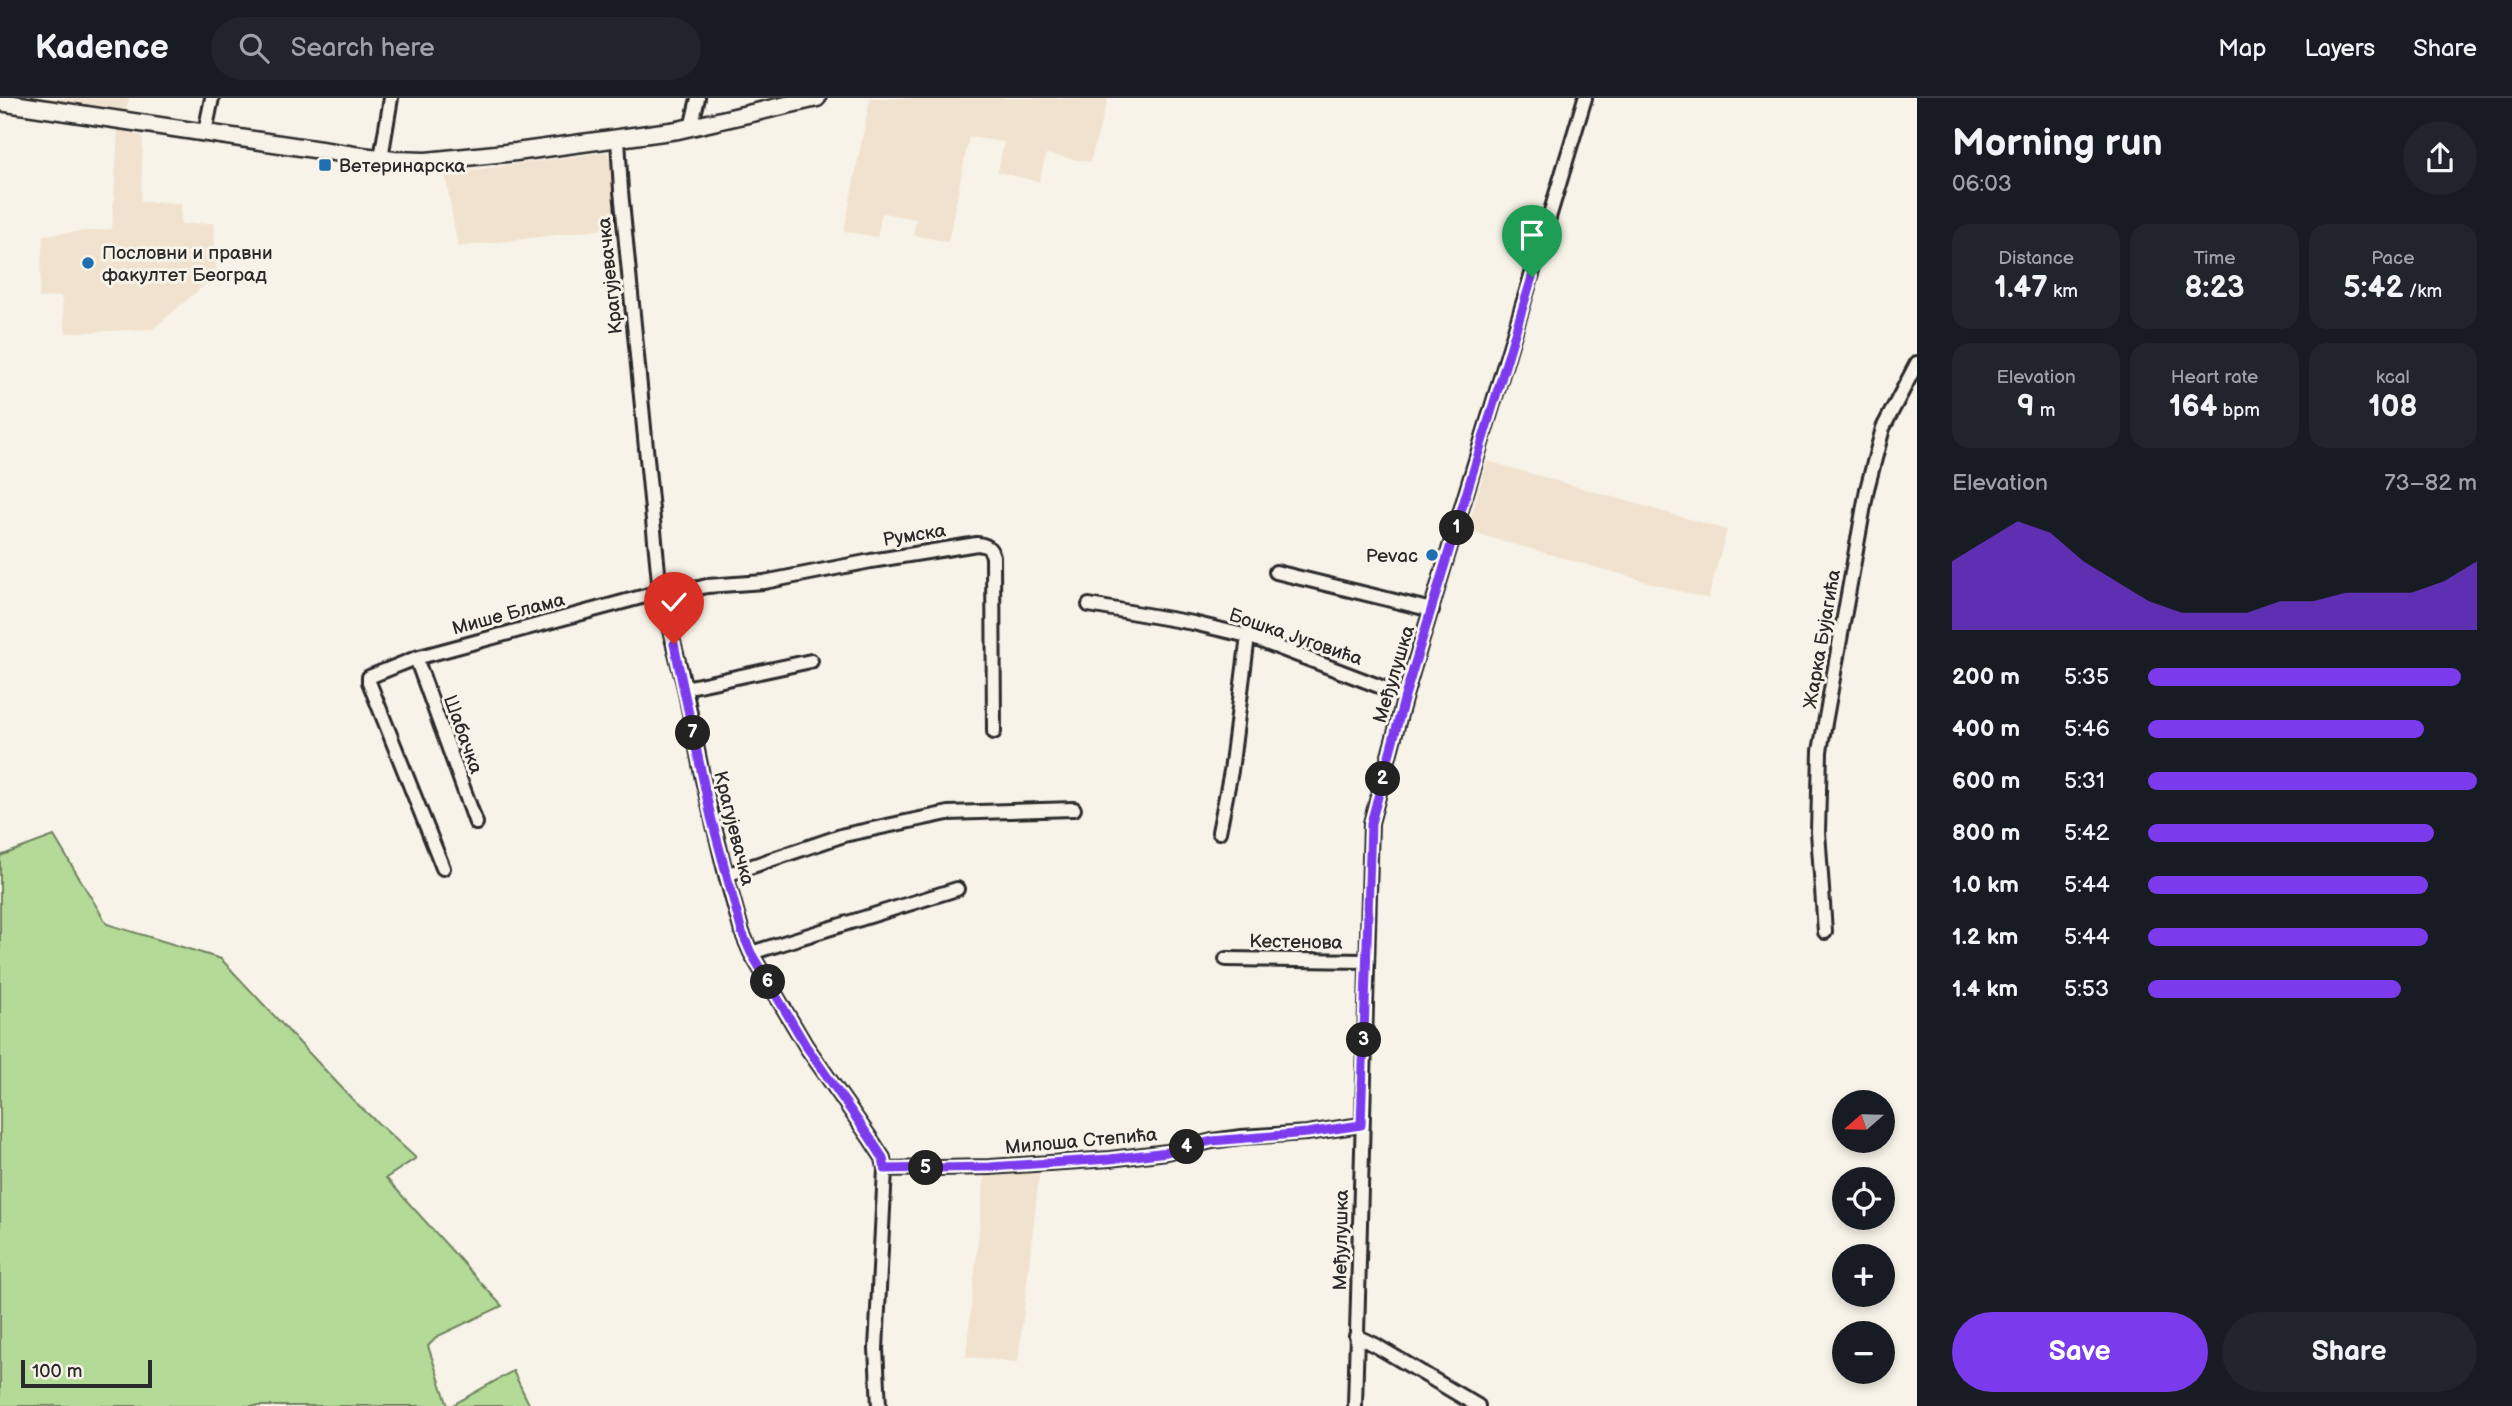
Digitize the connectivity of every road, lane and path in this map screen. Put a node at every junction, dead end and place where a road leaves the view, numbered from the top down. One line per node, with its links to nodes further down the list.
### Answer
1 (212, 98): 8 (street)
2 (391, 98): 10 (street)
3 (698, 98): 7 (street)
4 (817, 98): 7 (main road)
5 (1585, 98): 15 (street, Међулушка)
6 (0, 102): 8 (main road)
7 (691, 128): 9 (main road)
8 (205, 132): 10 (main road)
9 (618, 139): 10 (main road); 13 (street, Крагујевачка)
10 (381, 158)
11 (1917, 362): 28 (street, Жарка Бујагића)
12 (1276, 572): 15 (street)
13 (661, 595): 17 (street, Мише Блама); 19 (street, Крагујевачка); 21 (street, Румска)
14 (1089, 606): 16 (street, Бошка Југовића)
15 (1432, 610): 20 (street, Међулушка)
16 (1248, 636): 20 (street, Бошка Југовића); 24 (street)
17 (416, 658): 23 (street, Шабачка); 25 (street, Мише Блама)
18 (811, 661): 19 (street)
19 (685, 688): 26 (street, Крагујевачка)
20 (1405, 696): 31 (street, Међулушка)
21 (994, 732)
22 (1073, 808): 26 (street)
23 (476, 823)
24 (1219, 832)
25 (443, 868)
26 (726, 875): 29 (street, Крагујевачка)
27 (957, 889): 29 (street)
28 (1825, 932)
29 (751, 953): 33 (street, Крагујевачка)
30 (1226, 959): 31 (street, Кестенова)
31 (1366, 961): 32 (street, Међулушка)
32 (1361, 1125): 33 (street, Милоша Степића); 34 (street, Међулушка)
33 (885, 1169): 35 (street, Крагујевачка)
34 (1356, 1336): 36 (street, Међулушка); 37 (street)
35 (879, 1406)
36 (1355, 1406)
37 (1478, 1406)

